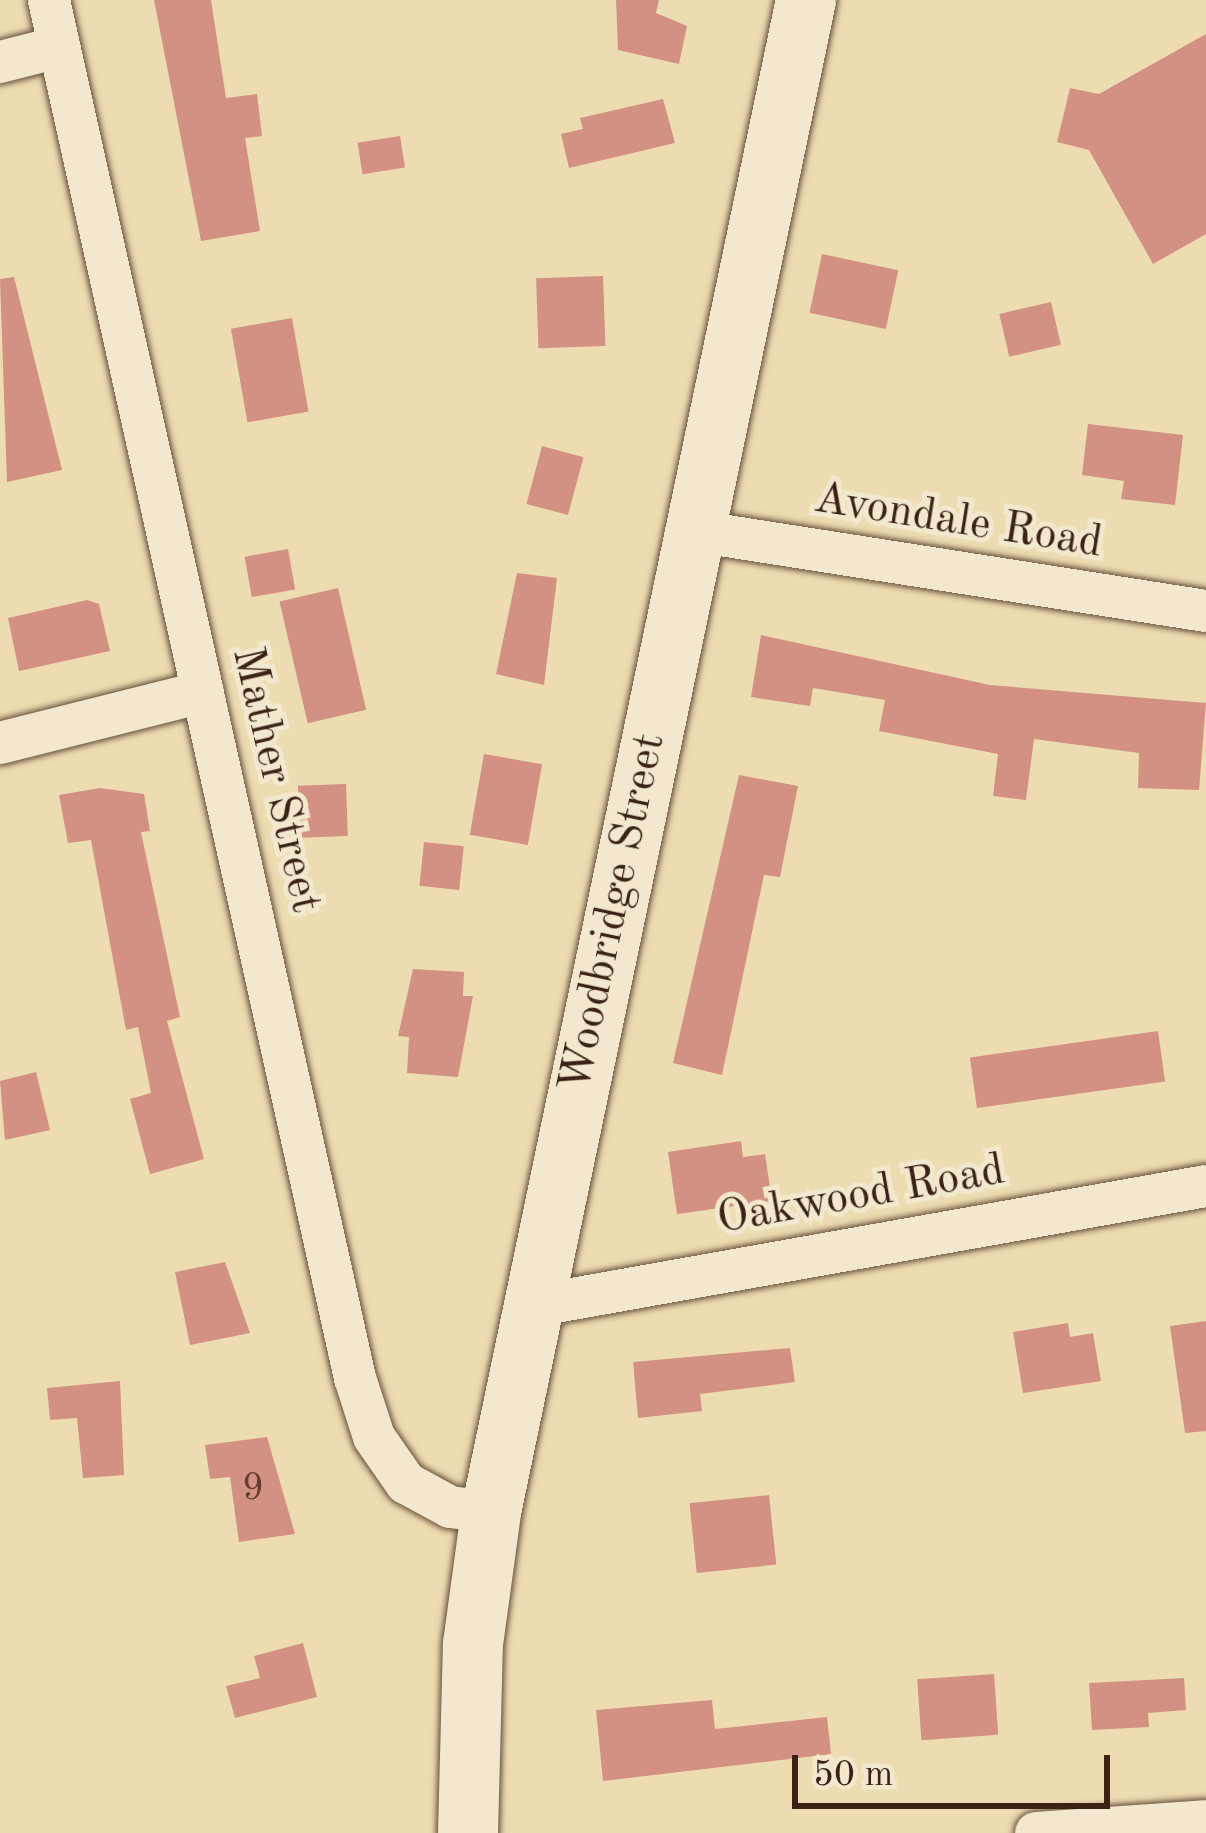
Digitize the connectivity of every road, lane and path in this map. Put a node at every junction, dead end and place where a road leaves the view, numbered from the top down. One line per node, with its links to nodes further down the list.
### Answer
1 (49, 0): 3 (street, Mather Street)
2 (806, 0): 5 (main road, Woodbridge Street)
3 (59, 47): 4 (street); 7 (street, Mather Street)
4 (0, 62)
5 (694, 531): 6 (street, Avondale Road); 10 (main road, Woodbridge Street)
6 (1206, 611)
7 (203, 692): 8 (street); 11 (street, Mather Street)
8 (0, 743)
9 (1206, 1186): 10 (street, Oakwood Road)
10 (533, 1306): 11 (main road, Woodbridge Street)
11 (491, 1512): 13 (main road, Woodbridge Street)
12 (1206, 1821): 14 (street)
13 (468, 1833)
14 (1036, 1833)

